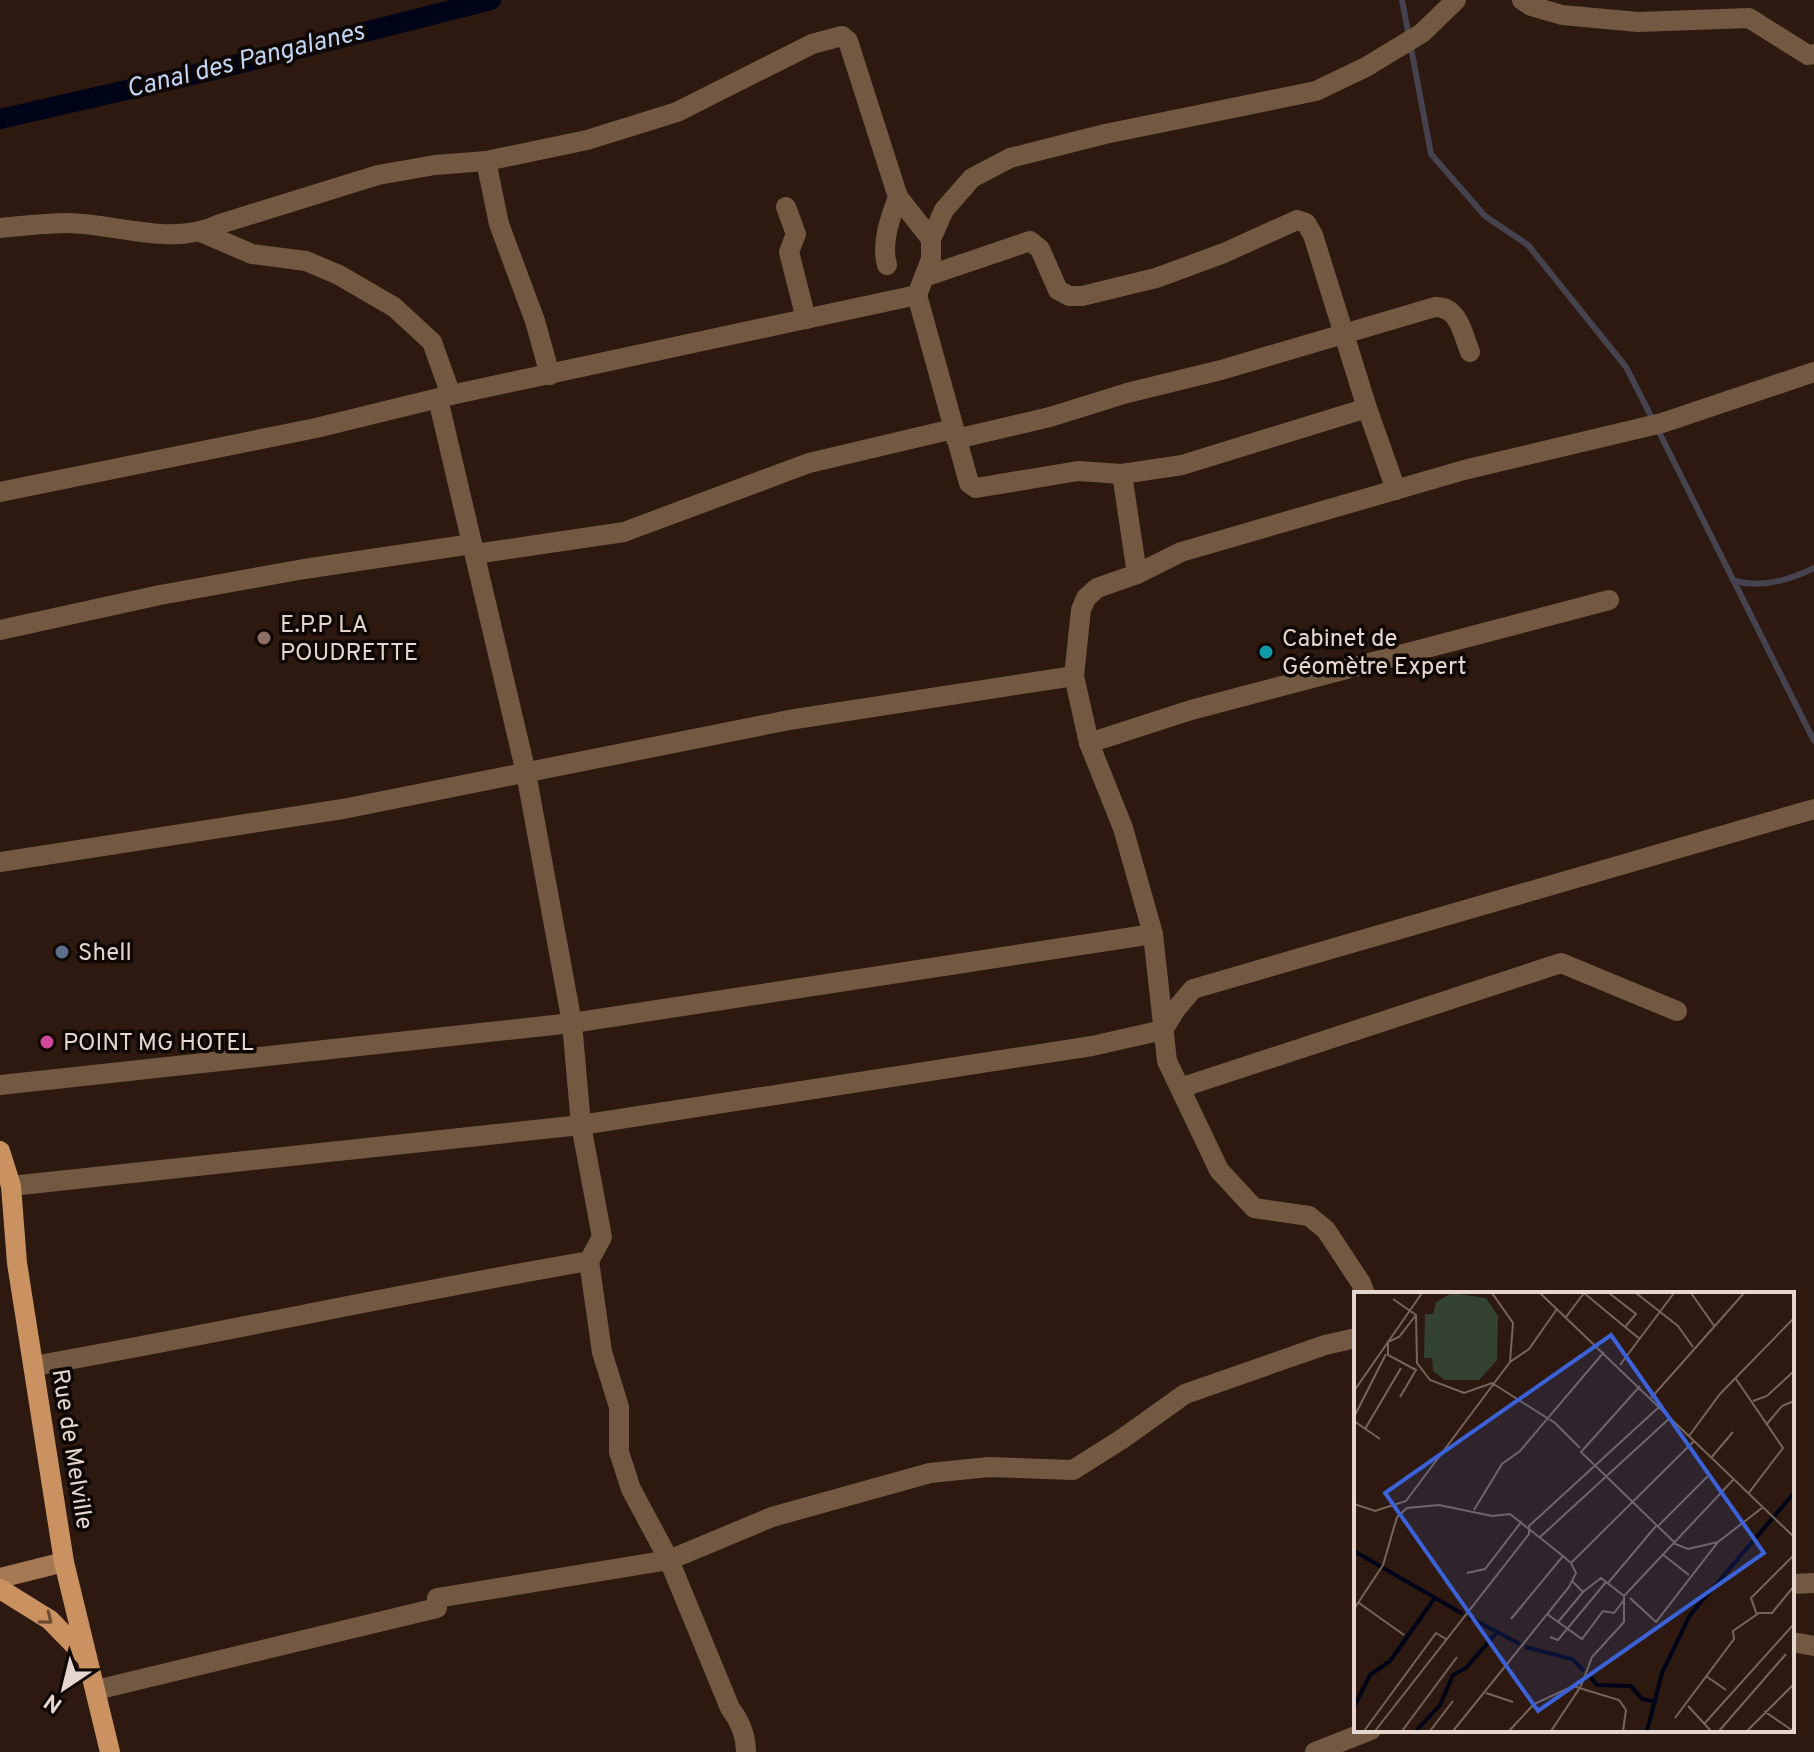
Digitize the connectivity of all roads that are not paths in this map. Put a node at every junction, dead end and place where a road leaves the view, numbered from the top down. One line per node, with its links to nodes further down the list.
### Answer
1 (1456, 0): 9 (street)
2 (1522, 0): 3 (street)
3 (1814, 54)
4 (486, 161): 5 (street); 8 (street); 16 (street)
5 (898, 197): 9 (street); 10 (street)
6 (786, 207): 12 (street)
7 (0, 228): 8 (street)
8 (203, 233): 17 (street)
9 (931, 239): 11 (street)
10 (887, 265)
11 (921, 286): 12 (street); 13 (street); 19 (street)
12 (806, 319): 16 (street)
13 (1345, 335): 14 (street); 18 (street); 19 (street)
14 (1470, 352)
15 (1814, 372): 21 (street)
16 (550, 375): 17 (street)
17 (444, 397): 22 (street); 23 (street)
18 (1367, 408): 20 (street); 21 (street)
19 (954, 434): 20 (street); 23 (street)
20 (1122, 474): 24 (street)
21 (1396, 490): 24 (street)
22 (0, 492)
23 (474, 549): 26 (street); 29 (street)
24 (1137, 574): 27 (street)
25 (1609, 600): 28 (street)
26 (0, 630)
27 (1074, 676): 28 (street); 29 (street)
28 (1089, 743): 32 (street)
29 (526, 773): 31 (street); 34 (street)
30 (1814, 809): 35 (street)
31 (0, 862)
32 (1153, 934): 34 (street); 35 (street)
33 (1677, 1011): 37 (street)
34 (572, 1023): 36 (street); 38 (street)
35 (1163, 1030): 37 (street); 38 (street)
36 (0, 1085)
37 (1180, 1088): 43 (street)
38 (581, 1125): 40 (street); 41 (street)
39 (0, 1151): 40 (main road, Rue de Melville)
40 (11, 1186): 42 (main road, Rue de Melville)
41 (589, 1261): 45 (street); 46 (street)
42 (8, 1264): 45 (main road, Rue de Melville)
43 (1364, 1292)
44 (1354, 1338): 46 (street)
45 (34, 1366): 47 (main road, Rue de Melville)
46 (669, 1560): 55 (street); 58 (street)
47 (64, 1562): 48 (main road); 54 (main road, Rue de Melville)
48 (0, 1578)
49 (1814, 1583): 50 (street)
50 (1794, 1584)
51 (0, 1589): 54 (main road, one-way to 54)
52 (1794, 1642): 53 (street)
53 (1814, 1646)
54 (88, 1658): 55 (main road, Rue de Melville)
55 (96, 1690): 57 (main road, Rue de Melville)
56 (1366, 1732): 59 (street)
57 (110, 1752)
58 (746, 1752)
59 (1315, 1752)

